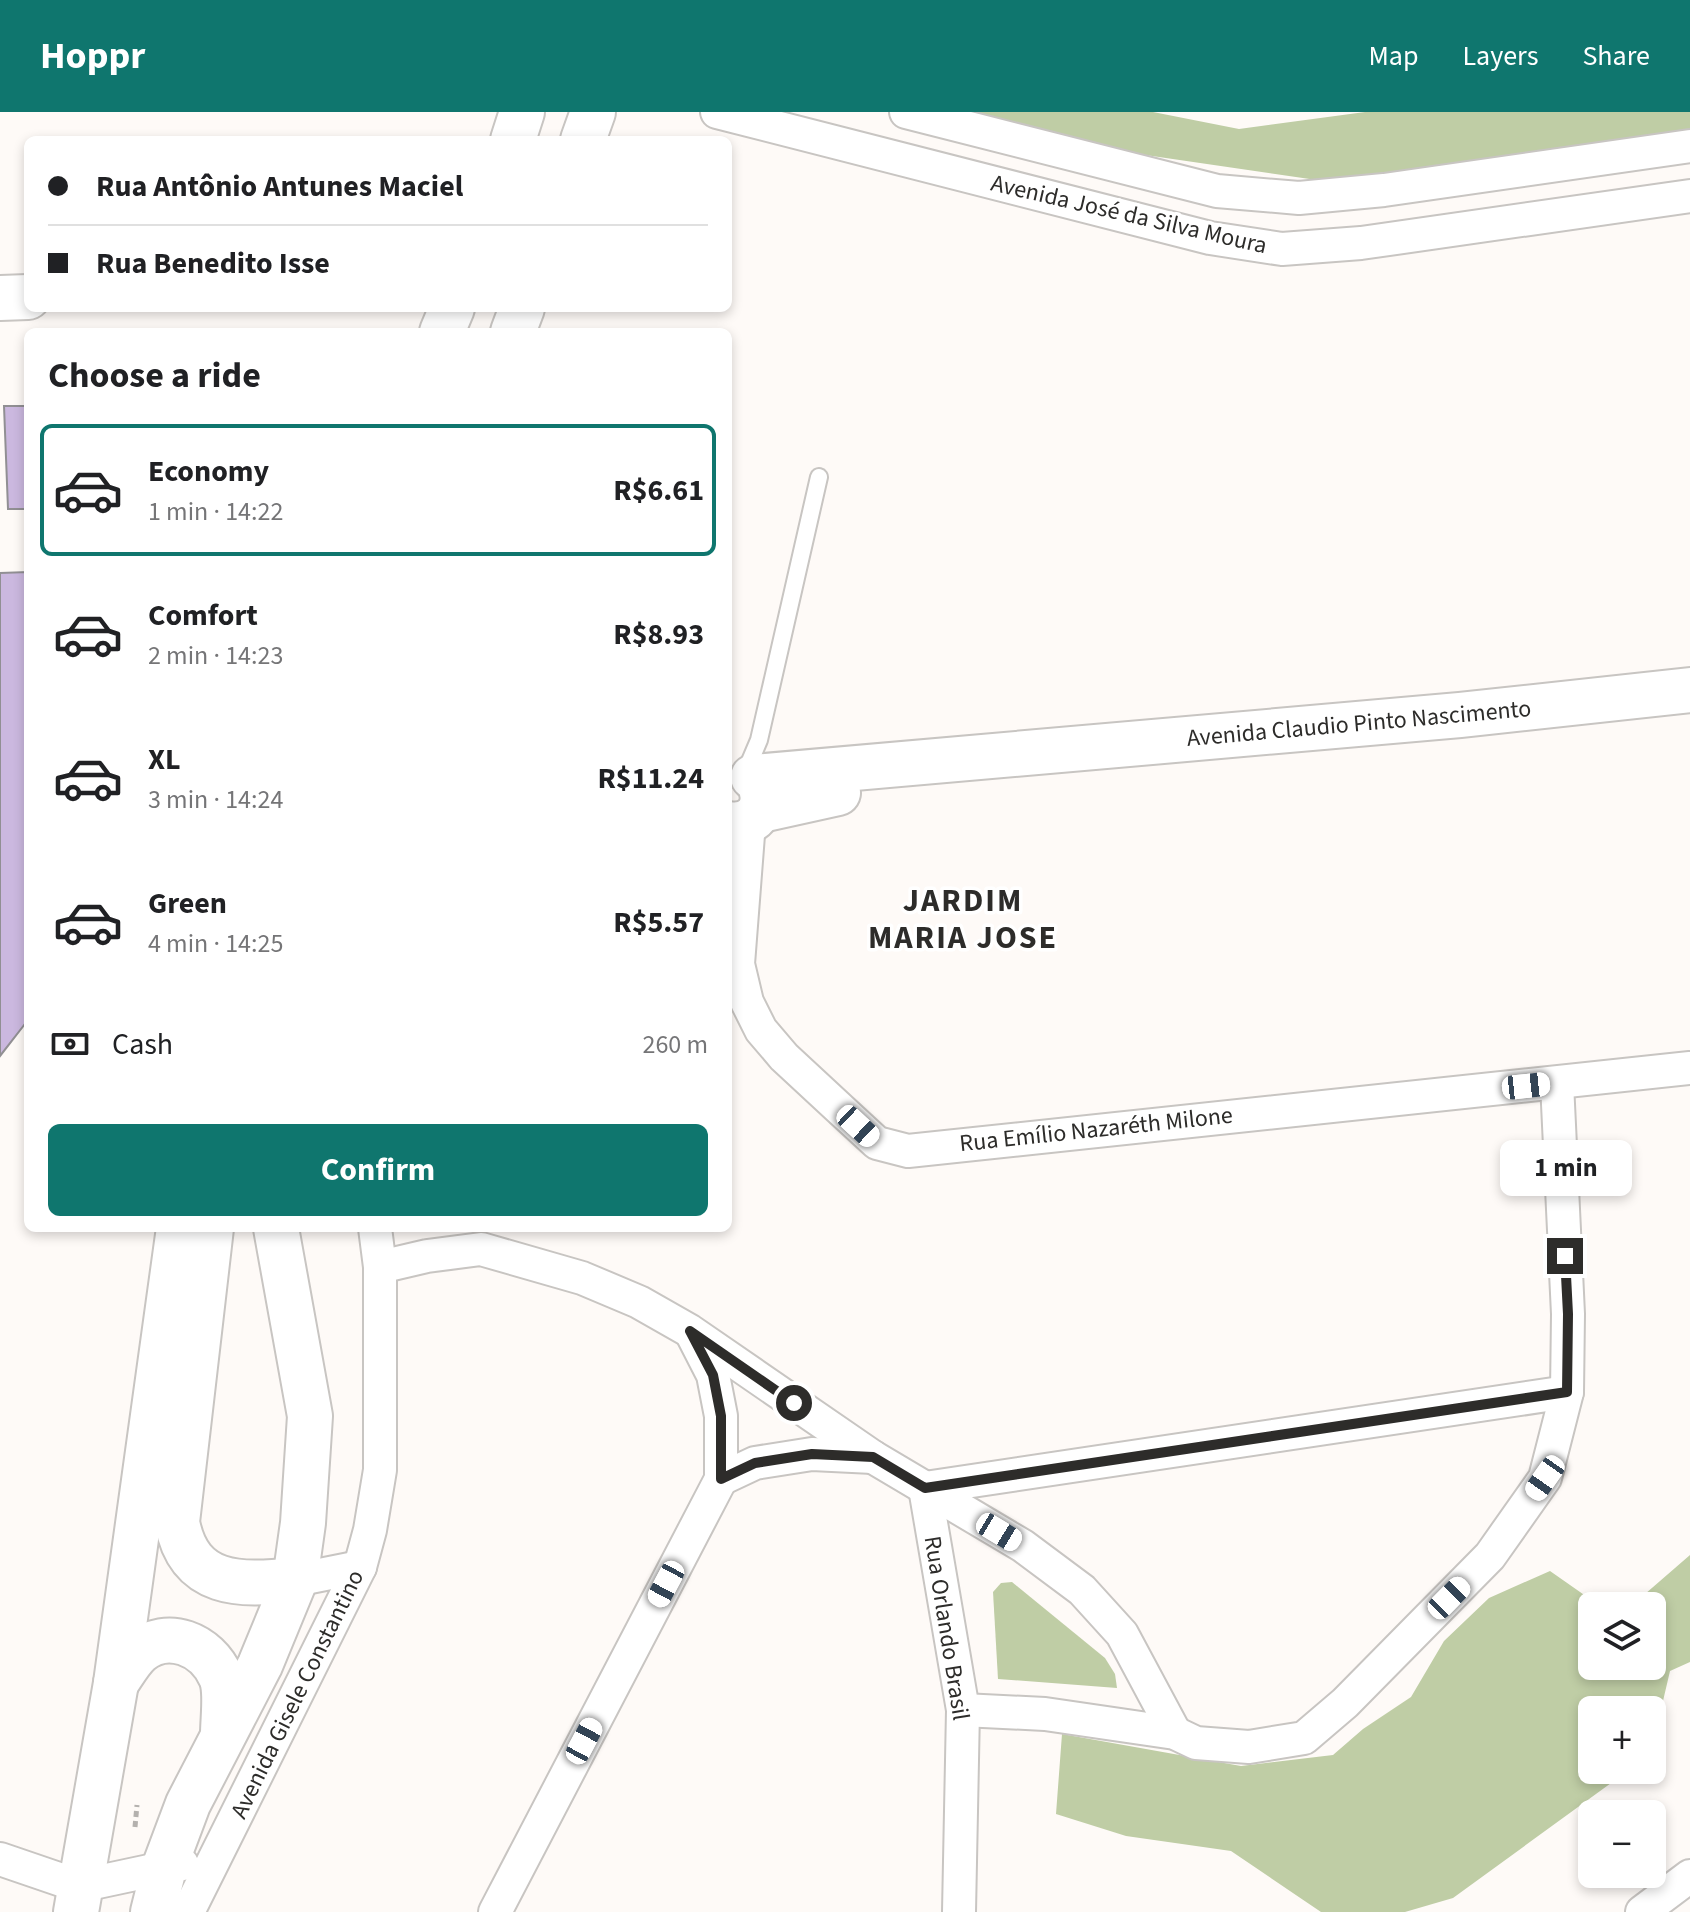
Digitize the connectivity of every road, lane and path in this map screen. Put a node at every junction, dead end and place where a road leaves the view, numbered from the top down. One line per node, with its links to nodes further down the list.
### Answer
1 (522, 112): 5 (main road)
2 (593, 112): 6 (main road)
3 (717, 112): 8 (street, Avenida José da Silva Moura)
4 (906, 112): 7 (street, Avenida José da Silva Moura)
5 (514, 136)
6 (584, 136)
7 (1690, 146)
8 (1690, 196)
9 (24, 297): 10 (main road)
10 (0, 298)
11 (819, 477): 13 (lane)
12 (1690, 690): 13 (main road, Avenida Claudio Pinto Nascimento)
13 (744, 796): 15 (street, Rua Emílio Nazaréth Milone)
14 (1690, 1068): 15 (street, Rua Emílio Nazaréth Milone)
15 (1557, 1083): 22 (street)
16 (178, 1232): 28 (main road)
17 (211, 1232): 27 (main road)
18 (277, 1232): 27 (main road, Avenida Gisele Constantino)
19 (376, 1232): 20 (street, Avenida Gisele Constantino)
20 (380, 1267): 21 (street); 26 (street, Avenida Gisele Constantino)
21 (690, 1331): 23 (street); 24 (street)
22 (1567, 1392): 25 (street); 30 (street)
23 (873, 1457): 24 (street); 25 (street)
24 (721, 1479): 39 (street)
25 (925, 1488): 29 (street, Rua Orlando Brasil); 30 (street)
26 (360, 1567): 27 (street); 32 (street, Avenida Gisele Constantino)
27 (295, 1580): 31 (main road, Avenida Gisele Constantino)
28 (116, 1683): 31 (main road); 36 (main road)
29 (963, 1710): 30 (street); 40 (street, Rua Orlando Brasil)
30 (1175, 1733)
31 (223, 1737): 34 (main road, Avenida Gisele Constantino)
32 (218, 1857): 34 (street); 38 (street, Avenida Gisele Constantino)
33 (0, 1859): 36 (street)
34 (164, 1868): 36 (street); 37 (main road, Avenida Gisele Constantino)
35 (1690, 1876): 41 (street)
36 (78, 1899)
37 (153, 1912)
38 (188, 1912)
39 (495, 1912)
40 (959, 1912)
41 (1642, 1912)

